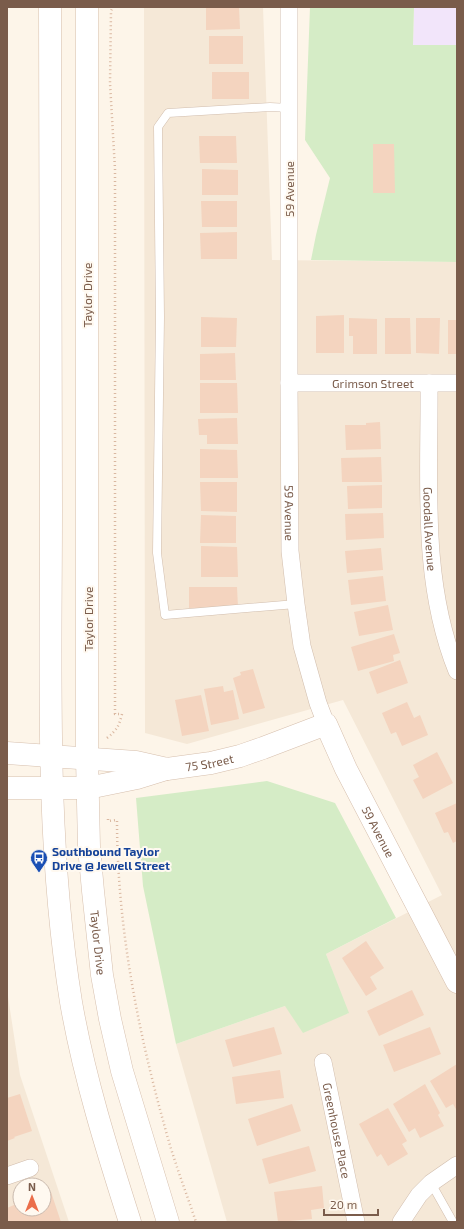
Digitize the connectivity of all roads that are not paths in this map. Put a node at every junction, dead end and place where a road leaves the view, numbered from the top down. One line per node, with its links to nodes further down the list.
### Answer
1 (50, 7): 12 (main road)
2 (87, 7): 13 (main road, Taylor Drive)
3 (289, 7): 4 (street, 59 Avenue)
4 (290, 108): 5 (street, 59 Avenue); 8 (lane)
5 (289, 383): 6 (street, Grimson Street); 8 (street, 59 Avenue)
6 (429, 383): 7 (street, Grimson Street); 9 (street, Goodall Avenue)
7 (457, 383)
8 (296, 604): 10 (street, 59 Avenue)
9 (457, 671)
10 (326, 724): 14 (main road, 75 Street); 18 (main road, 59 Avenue)
11 (7, 753): 12 (main road, 75 Street)
12 (51, 756): 13 (main road, 75 Street); 16 (main road)
13 (87, 758): 14 (main road, 75 Street); 17 (main road, Taylor Drive)
14 (167, 769): 17 (main road)
15 (7, 788): 16 (main road)
16 (52, 788): 17 (main road); 24 (main road)
17 (88, 788): 25 (main road, Taylor Drive)
18 (457, 982)
19 (323, 1062): 26 (street, Greenhouse Place)
20 (457, 1165): 23 (street)
21 (30, 1168): 22 (street)
22 (7, 1176)
23 (431, 1183): 27 (street); 28 (lane)
24 (130, 1222)
25 (168, 1222)
26 (356, 1222)
27 (401, 1222)
28 (453, 1222)

